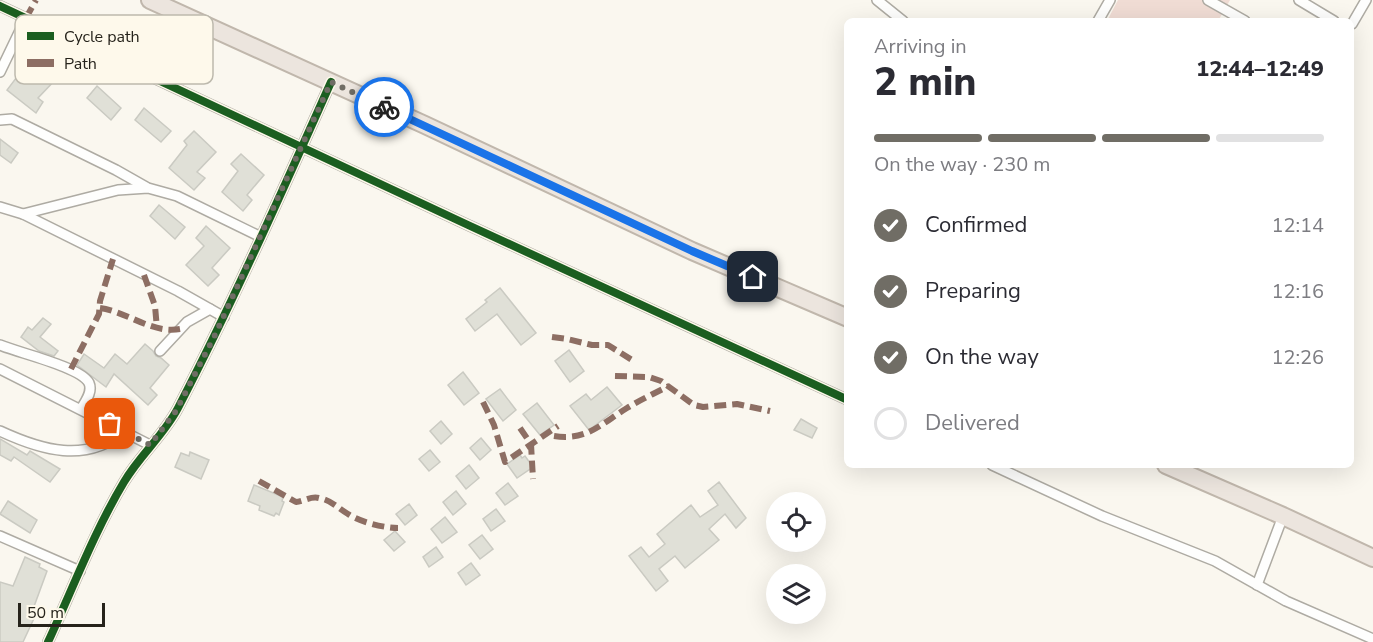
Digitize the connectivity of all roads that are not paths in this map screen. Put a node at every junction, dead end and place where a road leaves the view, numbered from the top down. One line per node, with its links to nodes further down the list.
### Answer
1 (150, 0): 9 (highway)
2 (877, 0): 10 (street)
3 (1110, 0): 11 (street)
4 (1208, 0): 12 (street)
5 (1299, 0): 13 (street)
6 (1366, 0): 14 (street)
7 (0, 6): 8 (street)
8 (20, 15)
9 (183, 15)
10 (899, 18)
11 (1100, 18)
12 (1240, 18)
13 (1329, 18)
14 (1354, 21)
15 (213, 29): 18 (highway)
16 (15, 41): 17 (street)
17 (0, 72)
18 (331, 82): 21 (street); 27 (highway)
19 (168, 84): 21 (street)
20 (0, 120): 22 (street)
21 (302, 146): 25 (street); 32 (street)
22 (148, 188): 24 (street); 25 (street)
23 (0, 207): 24 (street)
24 (23, 214): 26 (street)
25 (261, 237): 28 (street)
26 (210, 309): 28 (street); 30 (street)
27 (844, 316)
28 (224, 317): 36 (street)
29 (0, 345): 33 (street)
30 (160, 351)
31 (0, 369): 33 (street)
32 (844, 398)
33 (81, 409): 35 (street)
34 (0, 431): 35 (street)
35 (125, 431): 36 (street)
36 (150, 445): 42 (street)
37 (998, 468): 43 (street)
38 (1173, 468): 39 (highway)
39 (1283, 516): 41 (highway); 43 (street)
40 (0, 536): 42 (street)
41 (1373, 558)
42 (80, 571): 45 (street)
43 (1257, 585): 44 (street)
44 (1373, 639)
45 (48, 642)

